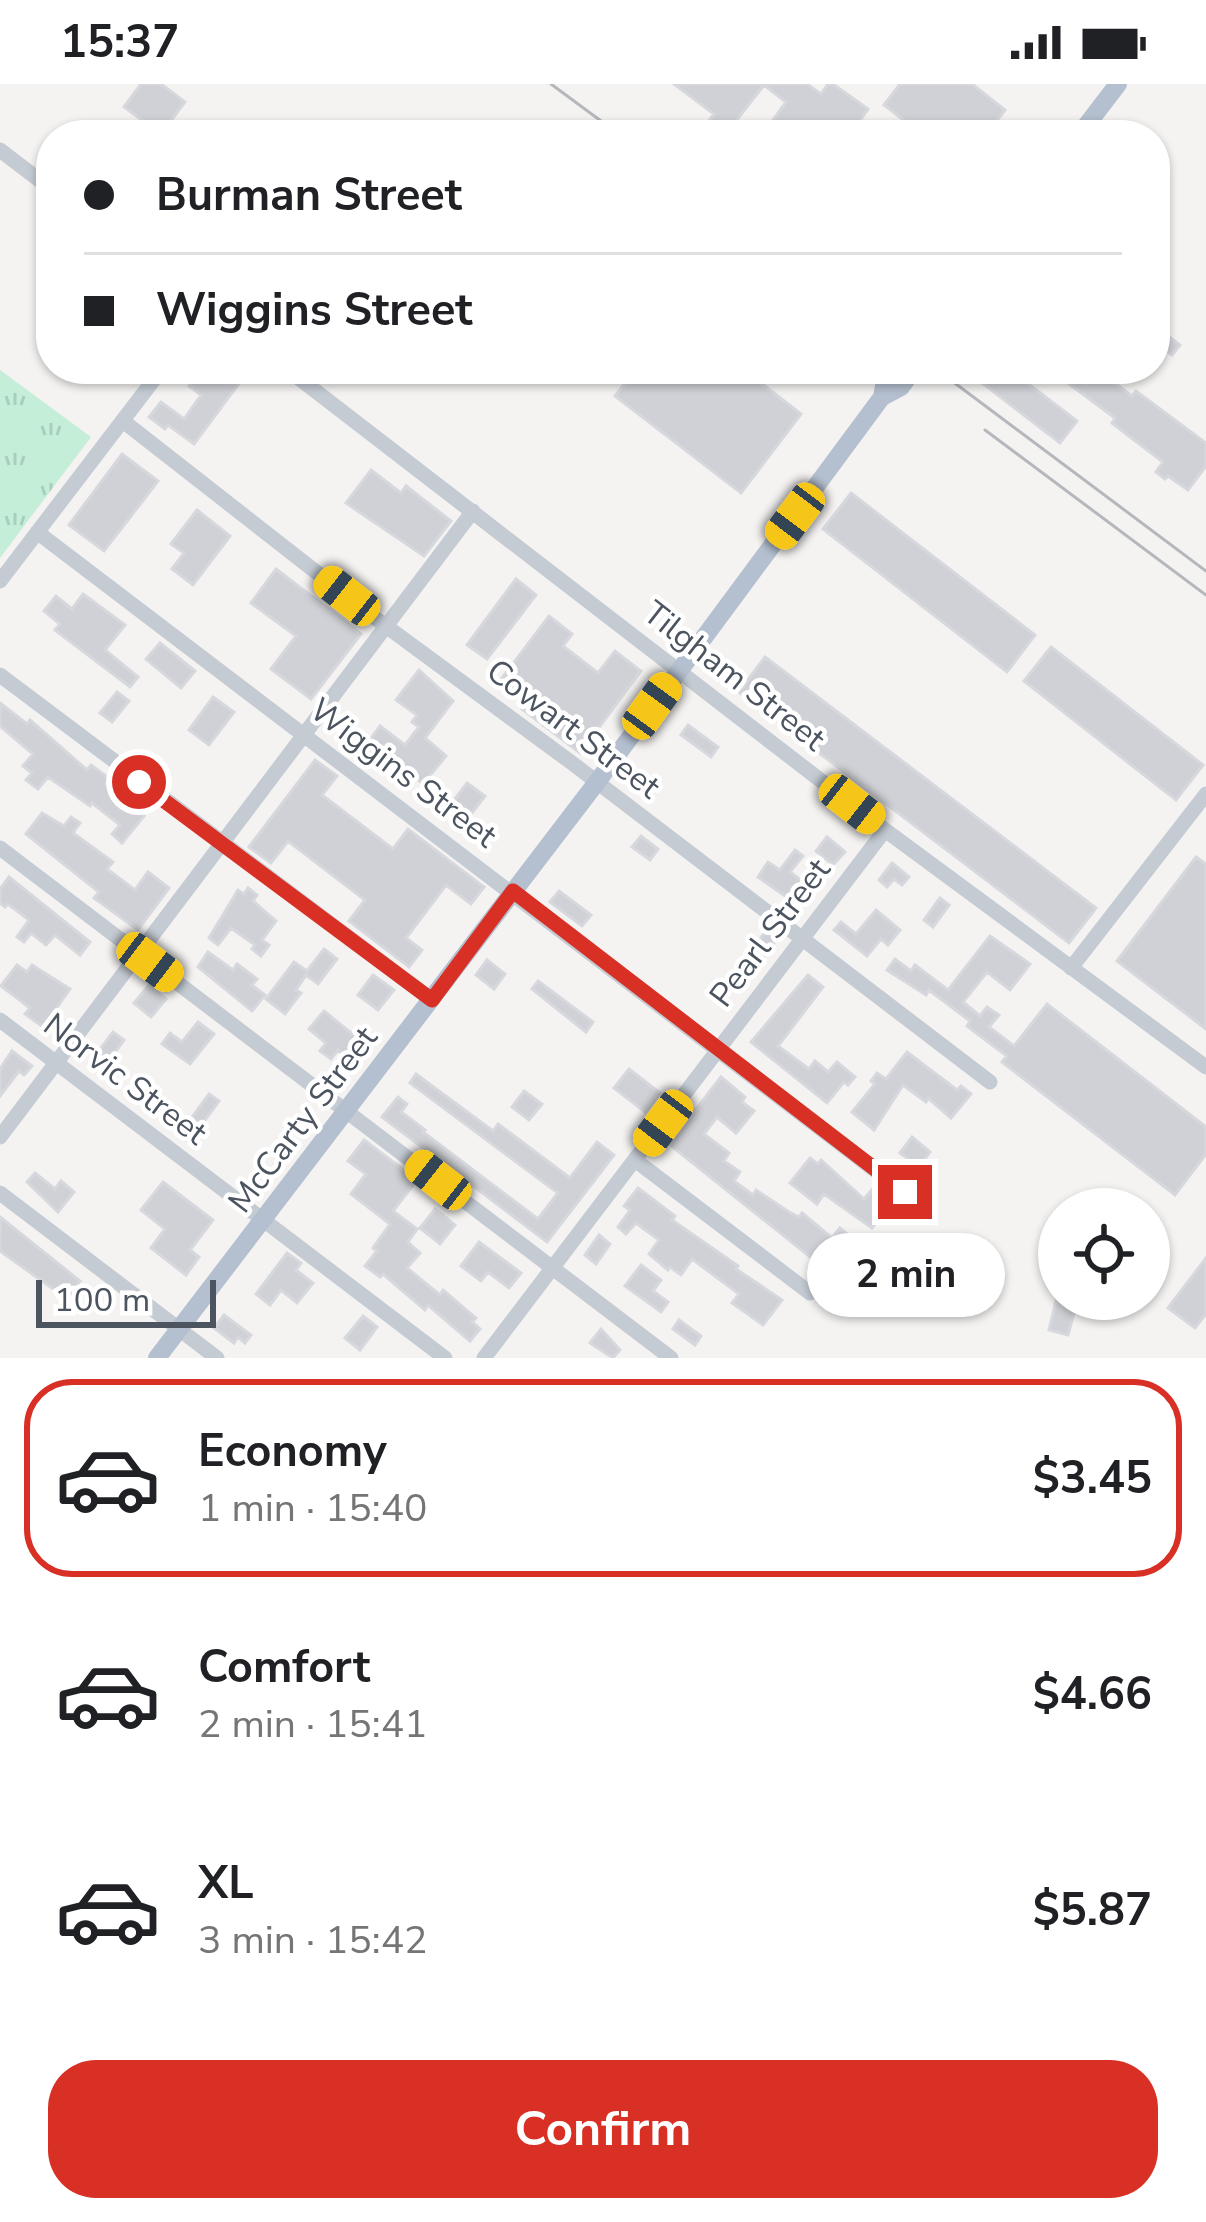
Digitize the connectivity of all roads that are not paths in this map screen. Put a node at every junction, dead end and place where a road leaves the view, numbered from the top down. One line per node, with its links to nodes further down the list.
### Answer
1 (1118, 84): 2 (main road)
2 (1090, 120)
3 (0, 150): 4 (street)
4 (36, 177)
5 (151, 384): 10 (street)
6 (307, 384): 11 (street, Tilgham Street)
7 (884, 384): 9 (main road, McCarty Street)
8 (903, 384): 9 (main road, McCarty Street)
9 (882, 397): 15 (main road, McCarty Street)
10 (123, 421): 12 (street); 14 (street, Cowart Street)
11 (473, 511): 14 (street); 15 (street, Tilgham Street)
12 (37, 532): 13 (street); 17 (street, Wiggins Street)
13 (0, 581)
14 (386, 626): 17 (street); 18 (street, Cowart Street)
15 (680, 669): 18 (main road, McCarty Street); 20 (street, Tilgham Street)
16 (0, 675): 21 (street)
17 (303, 733): 21 (street); 23 (street, Wiggins Street)
18 (597, 782): 23 (main road, McCarty Street); 24 (street, Cowart Street)
19 (1206, 794): 26 (street)
20 (885, 830): 24 (street, Pearl Street); 26 (street, Tilgham Street)
21 (220, 843): 25 (street); 27 (street)
22 (0, 848): 25 (street)
23 (513, 891): 27 (main road, McCarty Street); 29 (street, Wiggins Street)
24 (800, 940): 29 (street, Pearl Street); 32 (street, Cowart Street)
25 (139, 954): 30 (street); 33 (street)
26 (1071, 968): 31 (street, Tilgham Street)
27 (432, 1000): 33 (main road, McCarty Street)
28 (0, 1020): 30 (street, Norvic Street)
29 (718, 1049): 35 (street, Pearl Street); 36 (street, Wiggins Street)
30 (55, 1062): 34 (street); 38 (street, Norvic Street)
31 (1206, 1066)
32 (990, 1082)
33 (346, 1108): 38 (main road, McCarty Street); 39 (street)
34 (0, 1137)
35 (635, 1160): 39 (street, Pearl Street); 40 (street)
36 (905, 1192)
37 (0, 1193): 41 (street)
38 (263, 1221): 41 (main road, McCarty Street); 44 (street, Norvic Street)
39 (552, 1269): 45 (street, Pearl Street); 46 (street)
40 (810, 1293)
41 (179, 1329): 42 (main road, McCarty Street); 43 (street)
42 (157, 1358)
43 (217, 1358)
44 (445, 1358)
45 (484, 1358)
46 (671, 1358)

